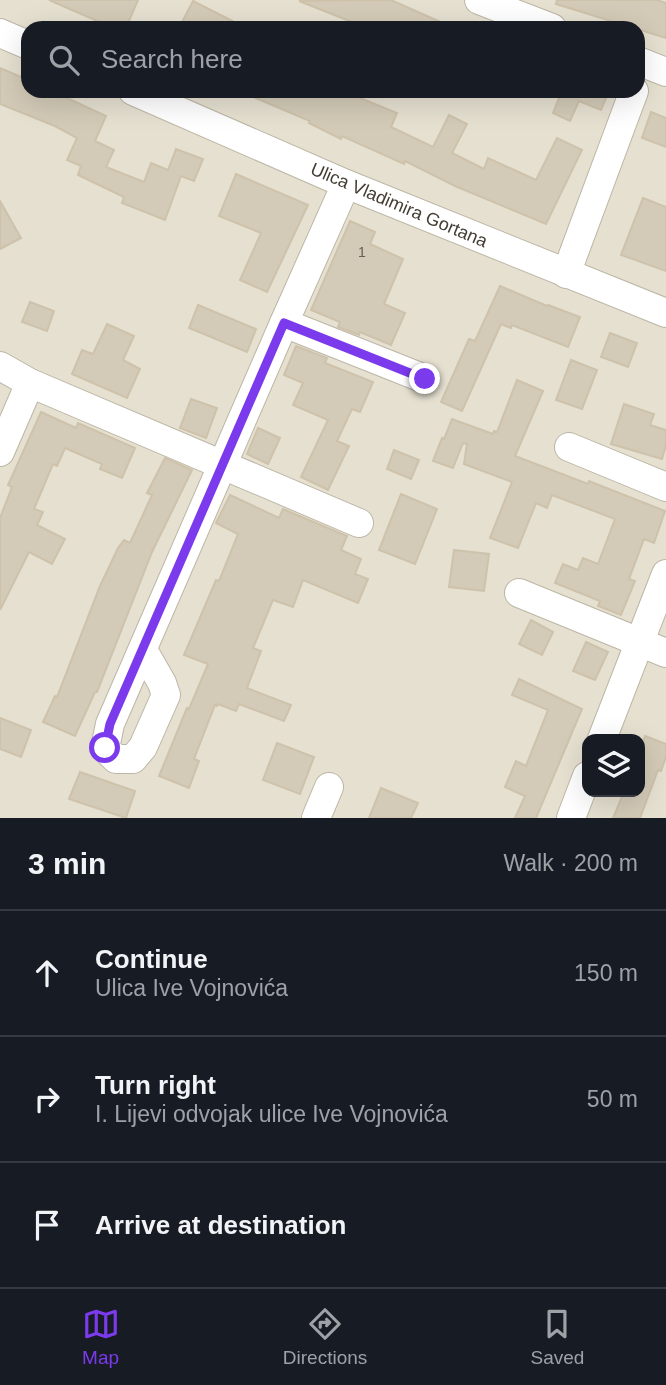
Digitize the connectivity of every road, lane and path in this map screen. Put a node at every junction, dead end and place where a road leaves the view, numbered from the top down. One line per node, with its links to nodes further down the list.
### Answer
1 (479, 0): 2 (street)
2 (534, 21)
3 (0, 33): 4 (street)
4 (21, 42)
5 (149, 98): 7 (street, Ulica Vladimira Gortana)
6 (631, 98): 8 (street)
7 (346, 184): 8 (street, Ulica Vladimira Gortana); 10 (street)
8 (566, 274): 9 (street, Ulica Vladimira Gortana)
9 (666, 313)
10 (284, 323): 12 (street); 16 (street)
11 (0, 366): 13 (street)
12 (425, 379)
13 (30, 383): 15 (street); 16 (street)
14 (569, 447): 17 (street)
15 (0, 452)
16 (222, 467): 18 (street); 22 (street)
17 (666, 487)
18 (359, 523)
19 (666, 573): 21 (street)
20 (519, 593): 21 (street)
21 (639, 642): 23 (street); 24 (street)
22 (143, 650)
23 (666, 653)
24 (604, 734)
25 (329, 787): 27 (street)
26 (582, 789): 28 (street)
27 (316, 818)
28 (571, 818)

